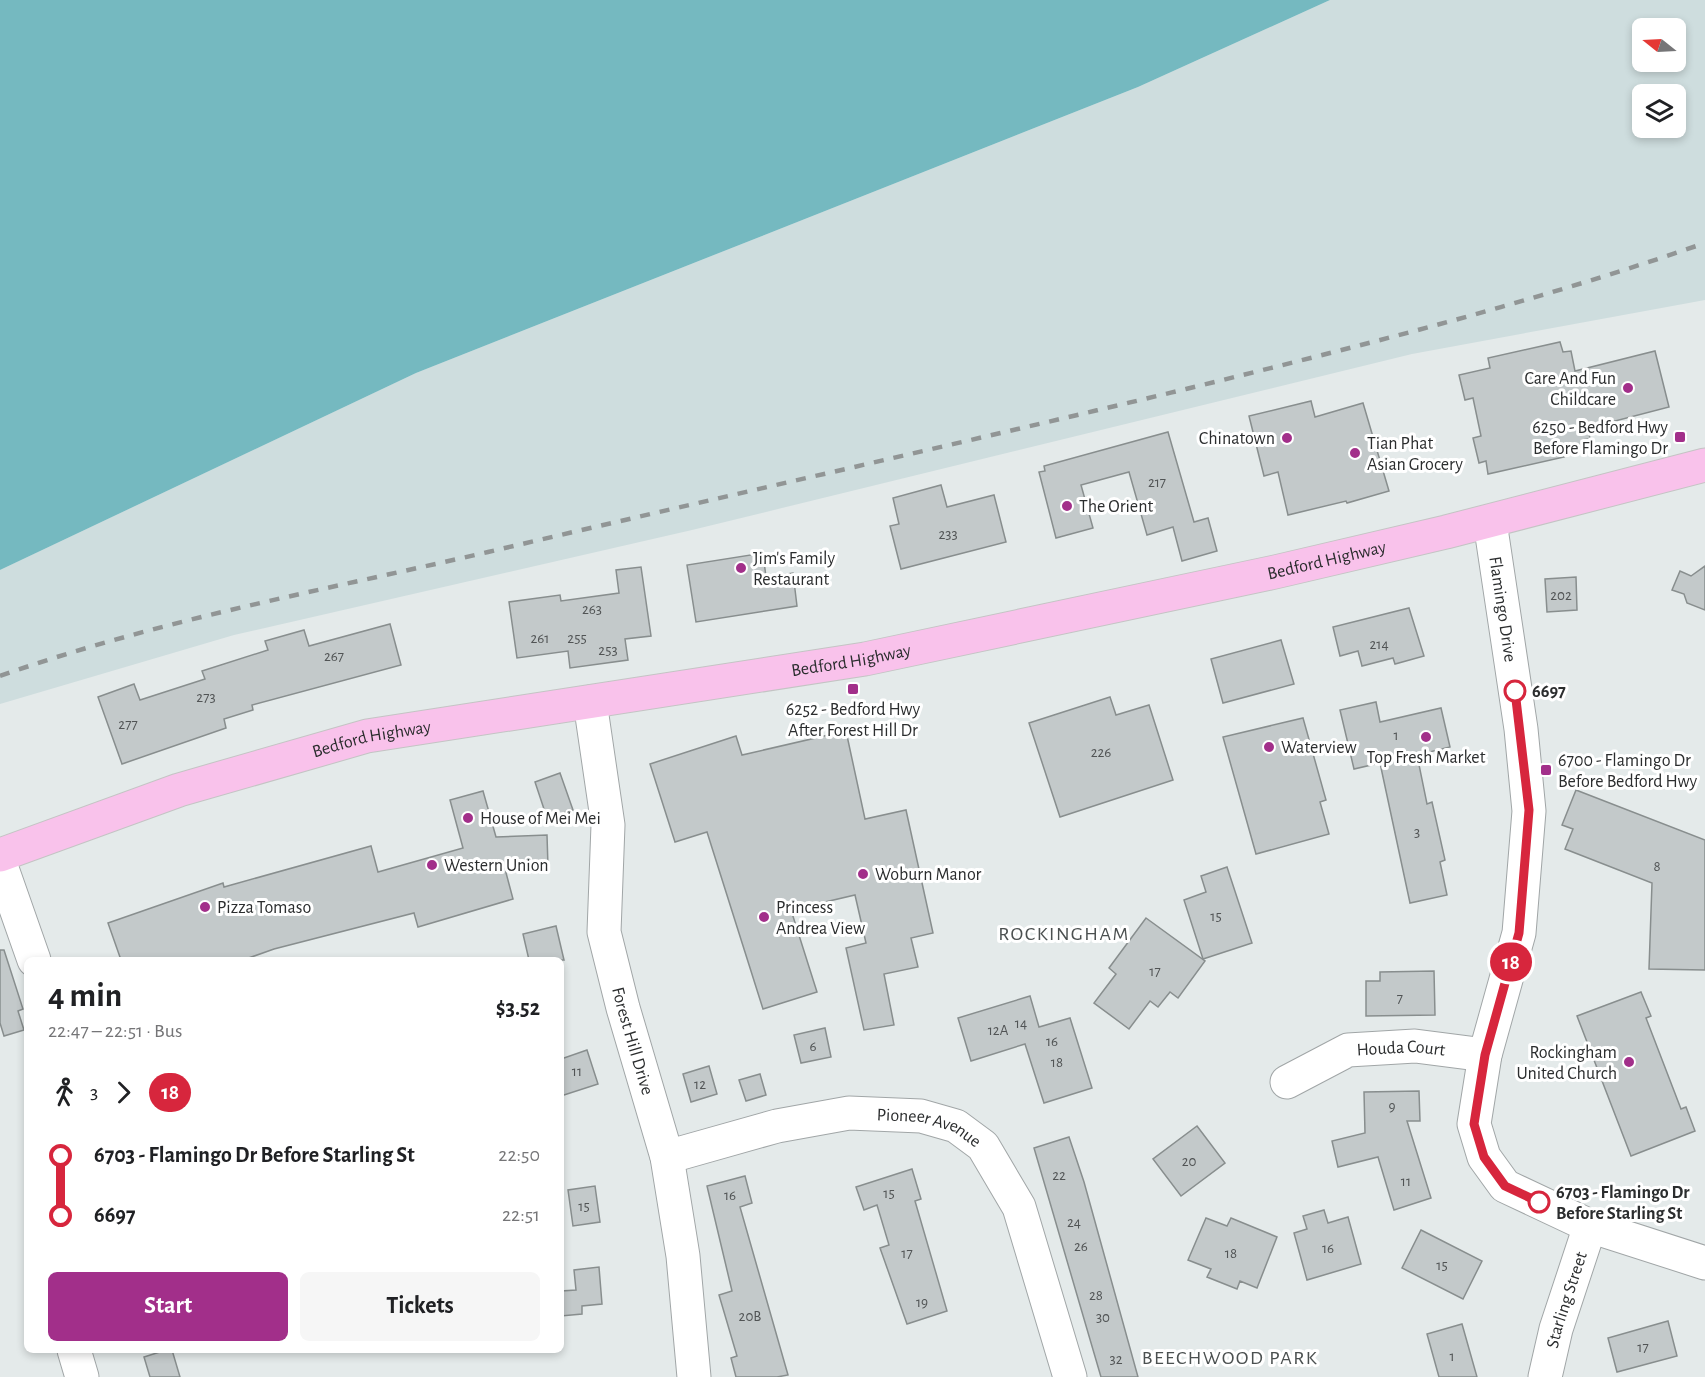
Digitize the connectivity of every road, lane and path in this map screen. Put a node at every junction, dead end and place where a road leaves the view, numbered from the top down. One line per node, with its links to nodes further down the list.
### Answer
1 (1705, 465): 2 (main road, Bedford Highway)
2 (1490, 522): 3 (main road, Bedford Highway); 7 (street, Flamingo Drive)
3 (590, 702): 4 (main road, Bedford Highway); 9 (street, Forest Hill Drive)
4 (0, 855)
5 (0, 863): 6 (street)
6 (33, 957)
7 (1485, 1055): 8 (street, Houda Court); 10 (street, Flamingo Drive)
8 (1287, 1082)
9 (667, 1157): 14 (street, Forest Hill Drive); 15 (street, Pioneer Avenue)
10 (1590, 1226): 11 (street, Flamingo Drive); 16 (street, Starling Street)
11 (1705, 1263)
12 (75, 1353): 13 (street)
13 (82, 1377)
14 (694, 1377)
15 (1070, 1377)
16 (1545, 1377)

